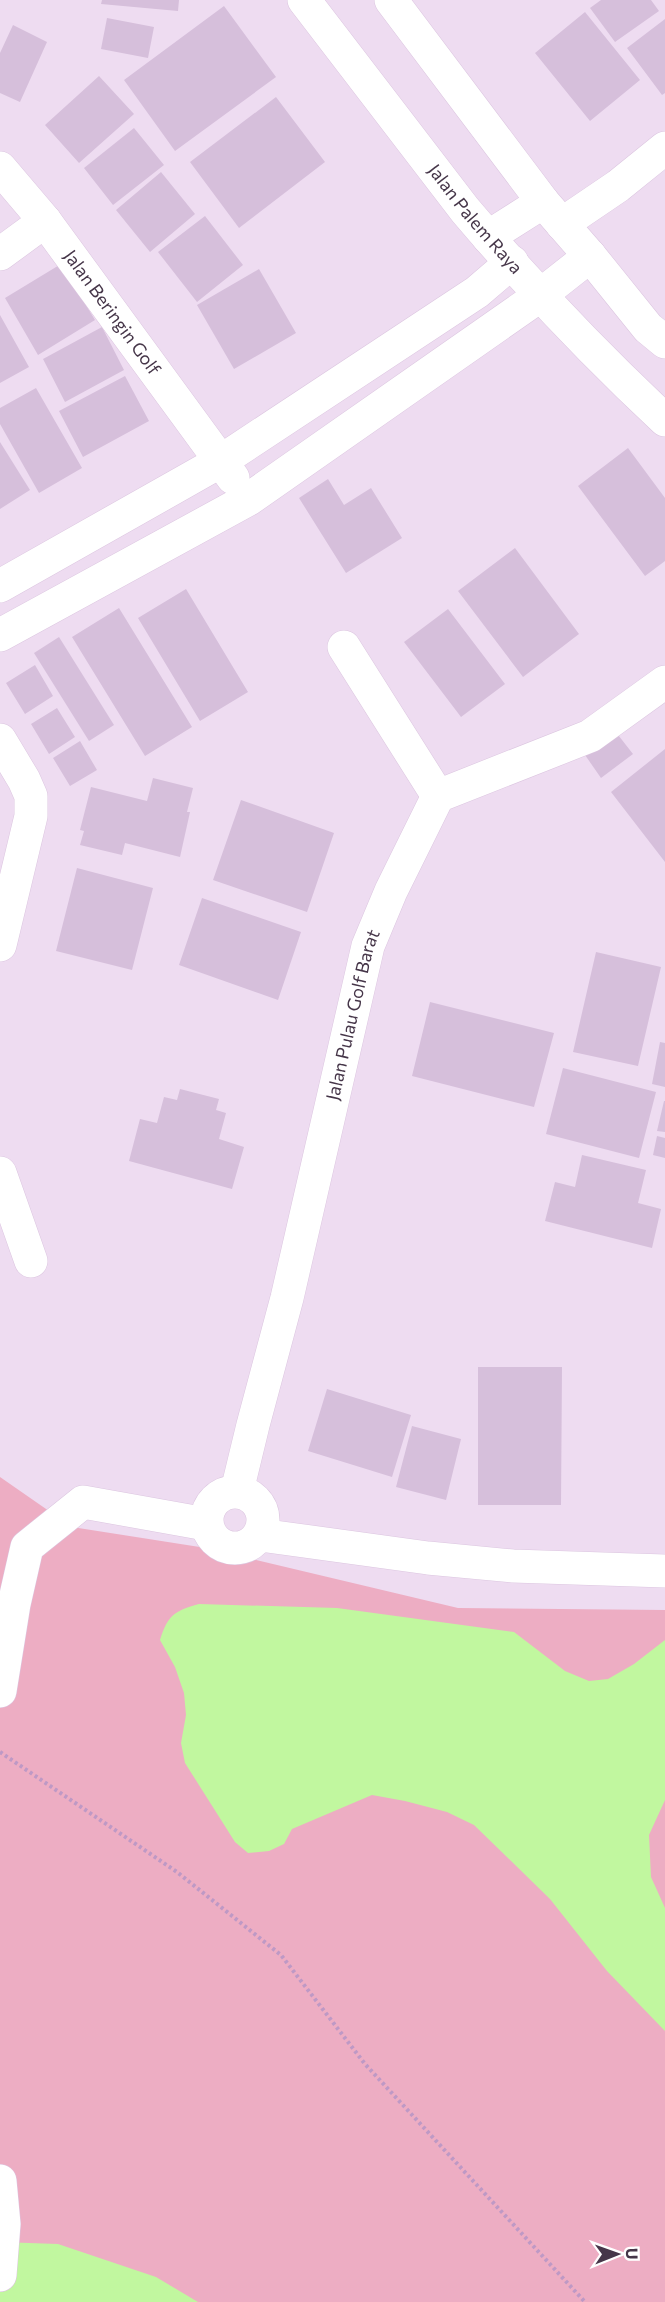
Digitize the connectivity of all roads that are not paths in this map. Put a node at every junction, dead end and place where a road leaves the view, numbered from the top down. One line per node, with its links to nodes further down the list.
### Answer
1 (304, 0): 7 (street, Jalan Palem Raya)
2 (391, 0): 5 (street)
3 (665, 148): 5 (street)
4 (0, 168): 6 (street, Jalan Beringin Golf)
5 (552, 213): 7 (street); 9 (street)
6 (45, 221): 8 (street); 14 (street, Jalan Beringin Golf)
7 (488, 237): 10 (street, Jalan Palem Raya)
8 (0, 254)
9 (590, 256): 11 (street); 12 (street)
10 (512, 262): 11 (street, Jalan Palem Raya); 14 (street)
11 (541, 294): 13 (street, Jalan Palem Raya); 15 (street)
12 (665, 342)
13 (665, 420)
14 (221, 461): 15 (street, Jalan Beringin Golf); 16 (street)
15 (249, 499): 17 (street)
16 (0, 586)
17 (0, 635)
18 (344, 647): 21 (street)
19 (665, 682): 21 (street)
20 (0, 740): 22 (street)
21 (438, 796): 25 (street, Jalan Pulau Golf Barat)
22 (0, 945)
23 (0, 1173): 24 (street)
24 (31, 1261)
25 (237, 1491): 26 (street); 27 (street)
26 (206, 1524): 27 (street); 29 (street)
27 (260, 1535): 28 (street)
28 (665, 1571)
29 (0, 1691)
30 (0, 2181): 31 (street)
31 (0, 2275)

